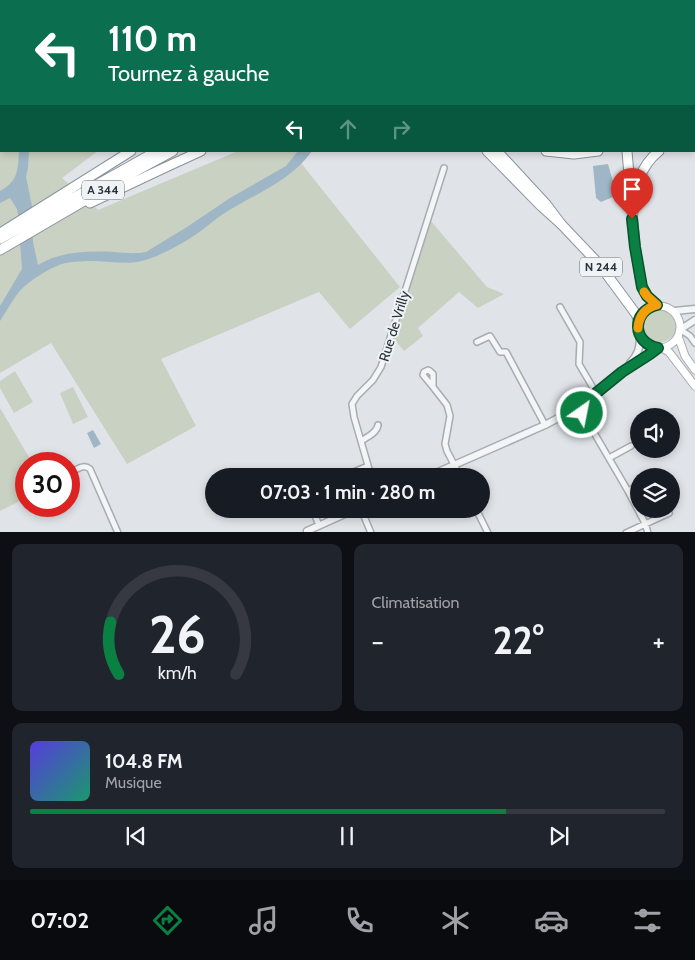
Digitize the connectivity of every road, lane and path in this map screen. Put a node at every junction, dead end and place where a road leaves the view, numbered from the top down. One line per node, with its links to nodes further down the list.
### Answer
1 (131, 152): 15 (highway)
2 (155, 152): 15 (highway, A 344)
3 (170, 152): 15 (highway, A 344)
4 (193, 152): 12 (highway)
5 (199, 152): 12 (highway)
6 (488, 152): 16 (highway)
7 (499, 152): 16 (highway, N 244)
8 (554, 152): 9 (highway)
9 (588, 152)
10 (658, 152): 14 (highway)
11 (627, 154): 14 (highway, N 244)
12 (164, 168): 15 (highway)
13 (444, 168): 40 (street, Rue de Vrilly)
14 (632, 219): 21 (highway, N 244)
15 (33, 222): 17 (highway); 20 (highway, A 344)
16 (561, 224): 26 (highway, N 244)
17 (19, 225): 18 (highway); 19 (highway)
18 (0, 233)
19 (0, 239)
20 (0, 250)
21 (657, 305): 24 (main road); 26 (main road)
22 (560, 307): 36 (street)
23 (695, 309): 24 (street)
24 (674, 311): 27 (main road)
25 (695, 320): 27 (street)
26 (639, 321): 28 (main road)
27 (680, 332): 30 (street); 31 (main road); 32 (main road)
28 (640, 336): 31 (main road); 33 (street)
29 (477, 342): 38 (street)
30 (695, 343)
31 (660, 348): 33 (street); 34 (main road)
32 (695, 370)
33 (622, 372): 36 (street)
34 (695, 386)
35 (433, 387): 43 (street)
36 (596, 393): 37 (street)
37 (579, 407): 38 (street); 42 (street)
38 (545, 424): 43 (street)
39 (378, 425): 40 (street)
40 (361, 441): 44 (street, Rue de Vrilly)
41 (630, 447): 42 (street)
42 (609, 458): 49 (street)
43 (454, 465): 47 (street); 48 (street)
44 (368, 466): 46 (street)
45 (80, 468): 57 (street)
46 (363, 468)
47 (447, 468)
48 (456, 468)
49 (628, 491): 55 (street)
50 (316, 518): 56 (street)
51 (335, 518): 56 (street)
52 (365, 518): 59 (street)
53 (481, 518): 60 (street)
54 (657, 518): 55 (street)
55 (645, 523): 61 (street); 62 (street)
56 (319, 525): 58 (street)
57 (118, 532)
58 (306, 532)
59 (371, 532)
60 (488, 532)
61 (626, 532)
62 (648, 532)

